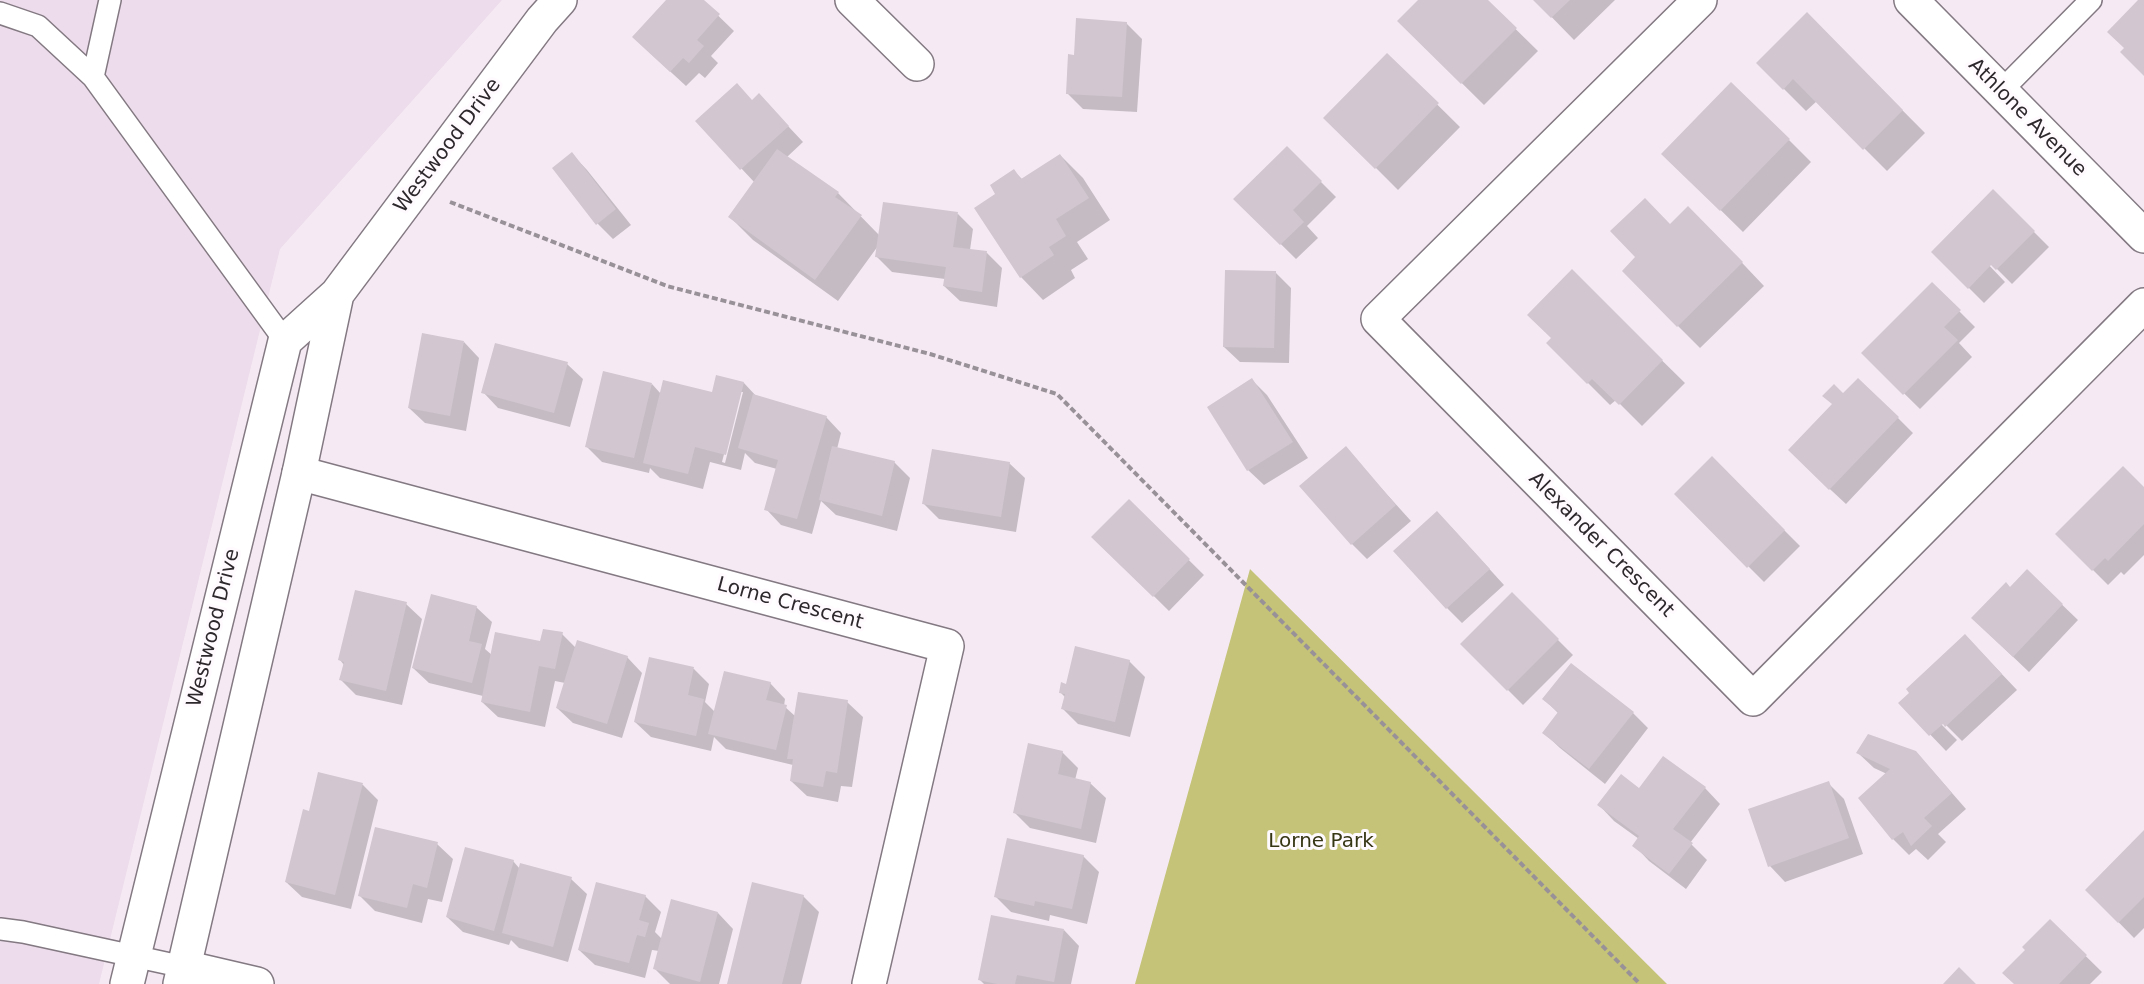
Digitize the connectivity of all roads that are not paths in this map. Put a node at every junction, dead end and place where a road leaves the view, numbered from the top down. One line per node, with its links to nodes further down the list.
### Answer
1 (110, 0): 9 (lane)
2 (560, 0): 12 (street, Westwood Drive)
3 (852, 0): 8 (street)
4 (1700, 0): 13 (street, Alexander Crescent)
5 (1911, 0): 10 (street, Athlone Avenue)
6 (2091, 0): 10 (lane)
7 (0, 13): 9 (lane)
8 (917, 64)
9 (93, 77): 14 (lane)
10 (2001, 91): 11 (street, Athlone Avenue)
11 (2144, 236)
12 (337, 294): 14 (street, Westwood Drive); 15 (street, Westwood Drive)
13 (2144, 305)
14 (285, 340): 17 (street, Westwood Drive)
15 (299, 473): 18 (street, Westwood Drive); 20 (street, Lorne Crescent)
16 (0, 929): 17 (lane)
17 (130, 970): 18 (lane)
18 (182, 975): 19 (street)
19 (257, 984)
20 (869, 984)

